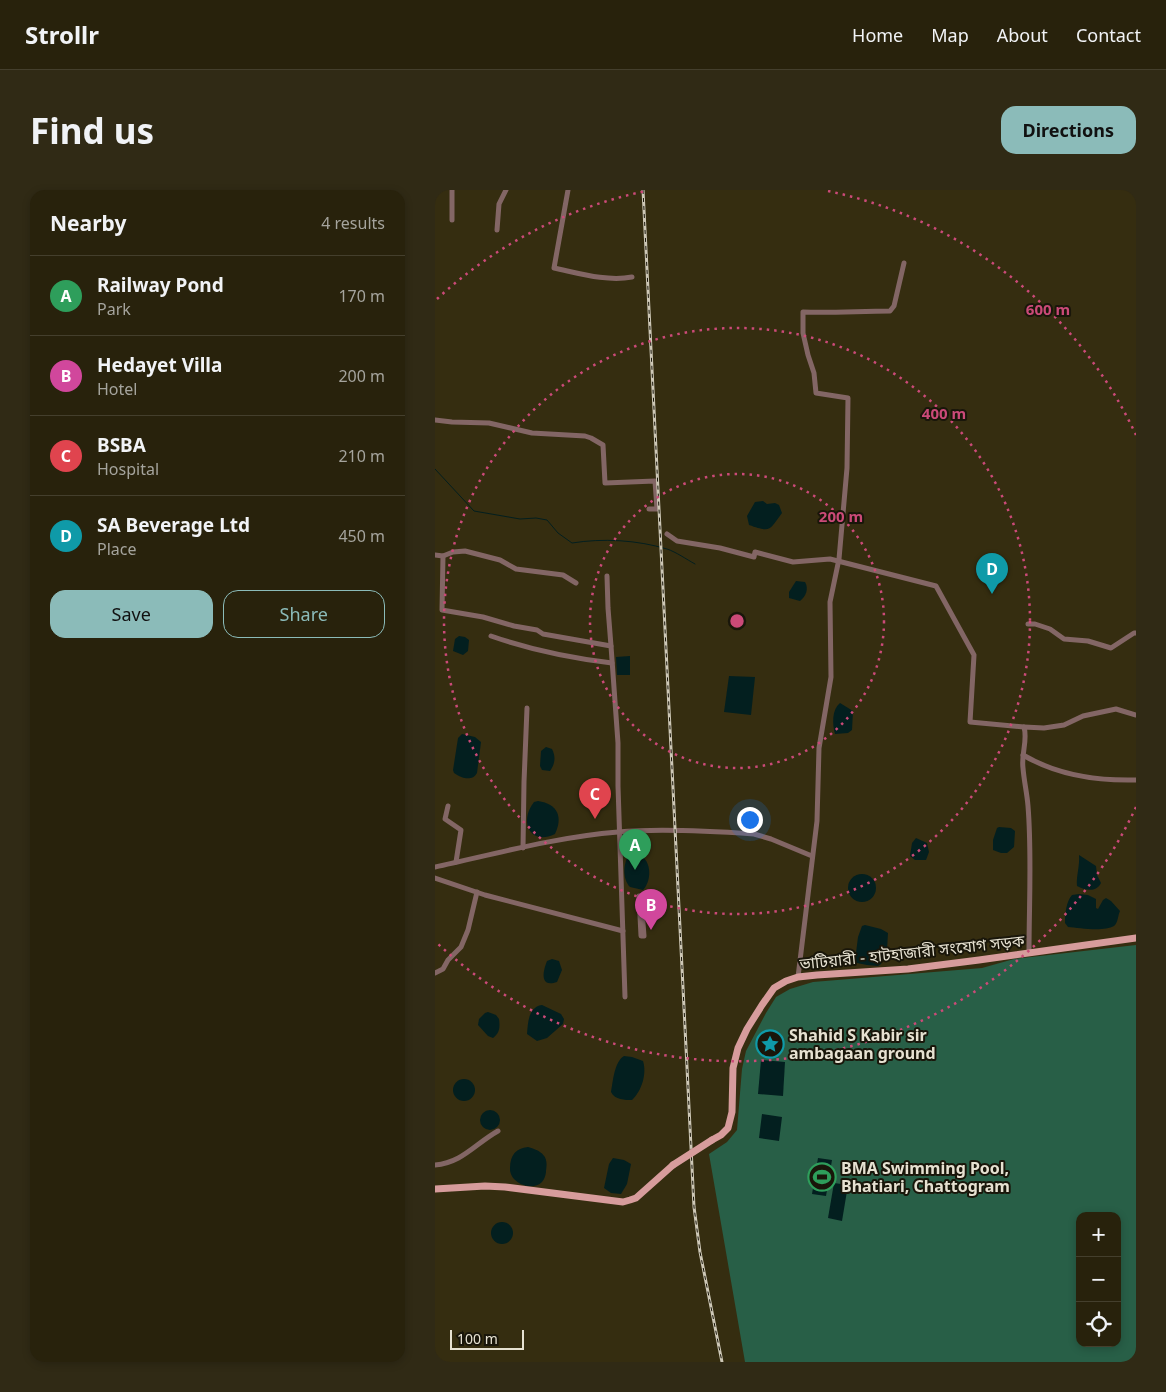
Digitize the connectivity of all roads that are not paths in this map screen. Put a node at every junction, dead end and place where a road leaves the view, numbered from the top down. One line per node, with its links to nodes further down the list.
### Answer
1 (452, 190): 4 (street)
2 (506, 190): 5 (street)
3 (568, 190): 7 (street)
4 (452, 220)
5 (497, 230)
6 (904, 263): 13 (street)
7 (633, 277)
8 (435, 420): 9 (street)
9 (649, 509)
10 (667, 534): 13 (street)
11 (435, 555): 12 (street)
12 (443, 556): 15 (street); 19 (street)
13 (837, 561): 23 (street); 29 (street)
14 (607, 576): 19 (street)
15 (576, 583)
16 (1028, 624): 17 (street)
17 (1136, 633)
18 (491, 636): 20 (street)
19 (611, 646): 20 (street)
20 (612, 662): 27 (street)
21 (527, 708): 28 (street)
22 (1136, 715): 23 (street)
23 (1024, 726): 24 (street)
24 (1023, 755): 25 (street); 37 (street)
25 (1136, 780)
26 (448, 806): 30 (street)
27 (620, 831): 28 (street); 29 (street); 35 (street)
28 (523, 848): 30 (street)
29 (812, 856): 39 (street)
30 (456, 862): 31 (street)
31 (435, 867)
32 (435, 878): 33 (street)
33 (477, 892): 35 (street); 38 (street)
34 (641, 896): 34 (street)
35 (623, 931): 40 (street)
36 (1136, 938): 37 (main road, ভাটিয়ারী - হাটহাজারী সংযোগ সড়ক)
37 (1029, 953): 39 (main road, ভাটিয়ারী - হাটহাজারী সংযোগ সড়ক)
38 (435, 973)
39 (798, 977): 43 (main road, ভাটিয়ারী - হাটহাজারী সংযোগ সড়ক, bridge)
40 (625, 997)
41 (499, 1131): 42 (street)
42 (435, 1165)
43 (435, 1189)

